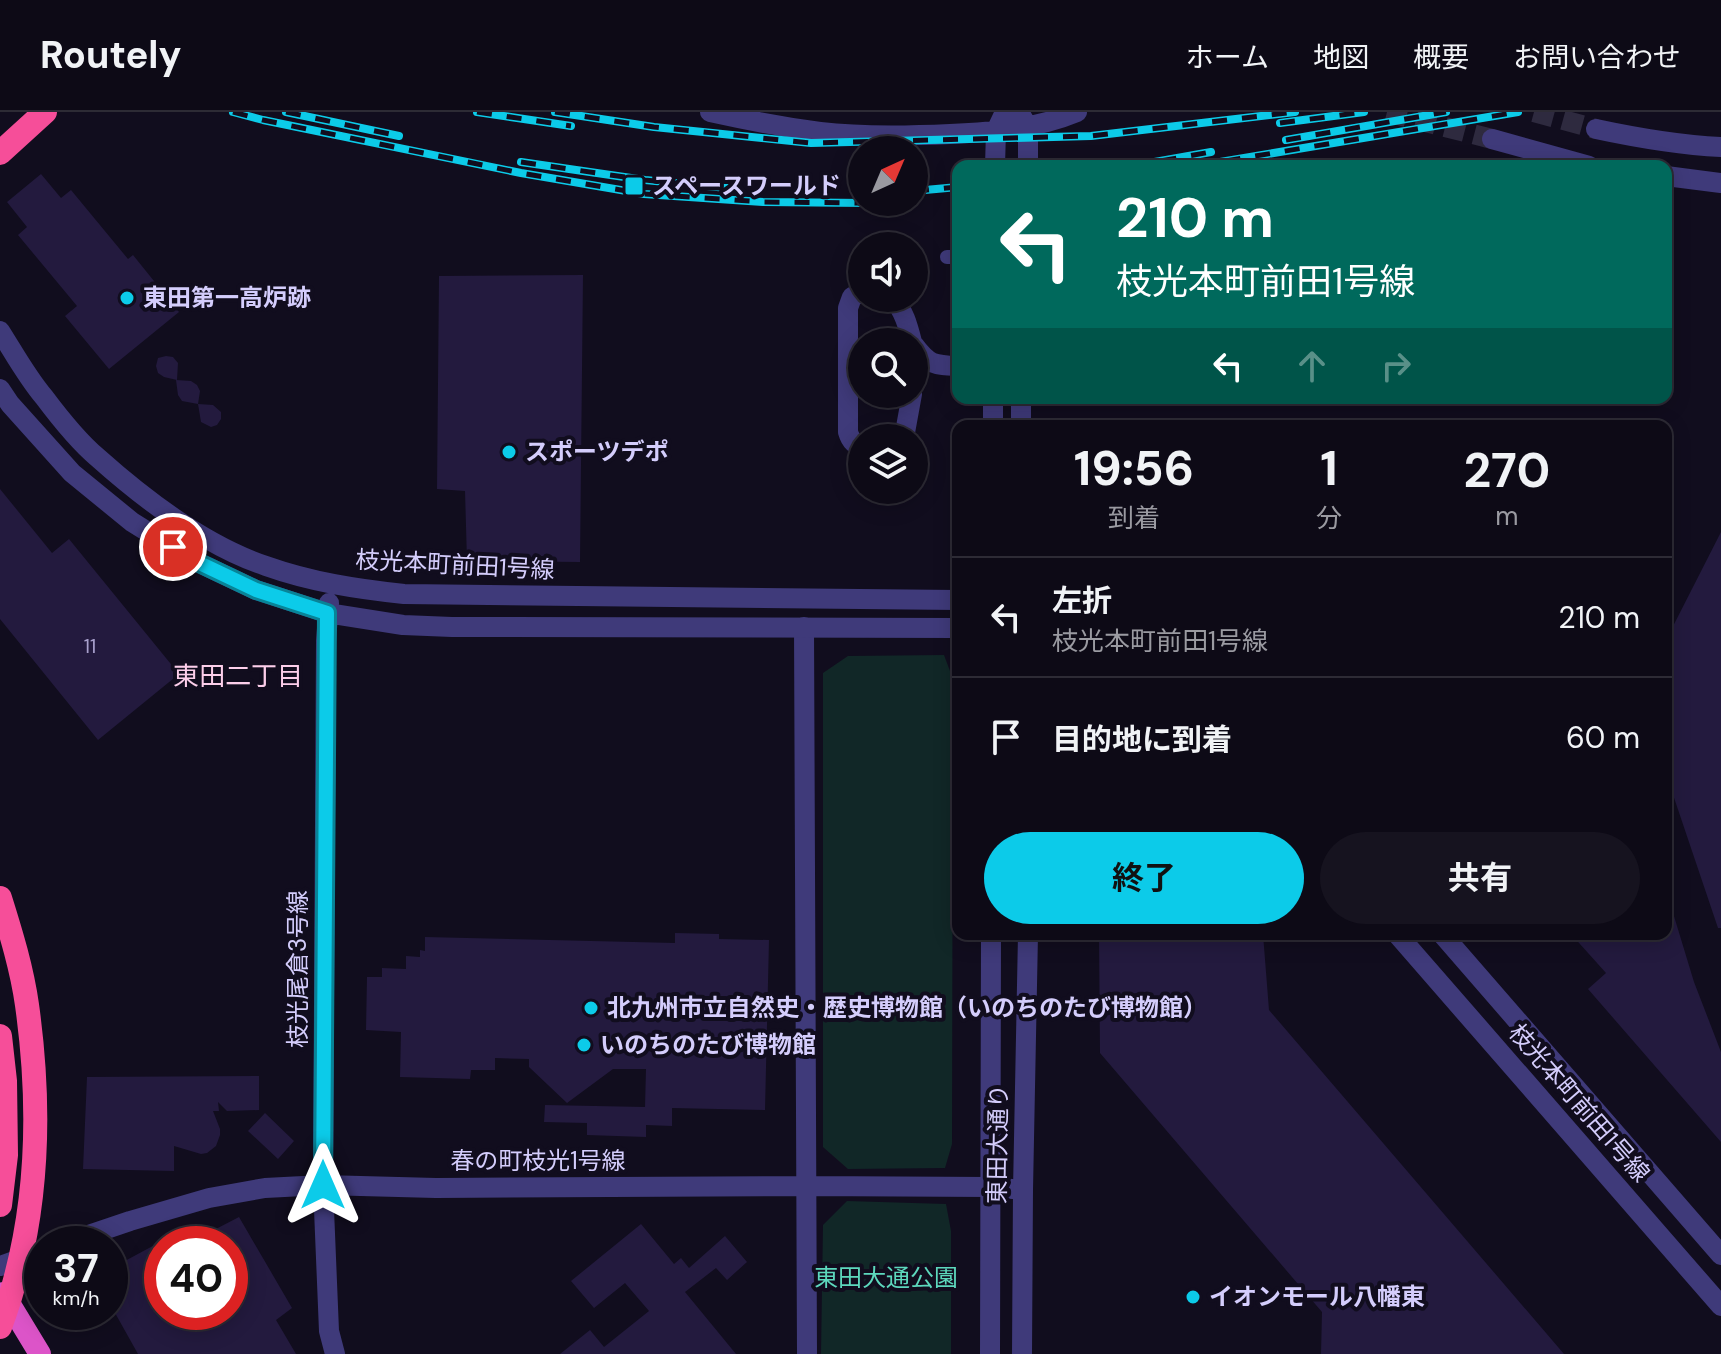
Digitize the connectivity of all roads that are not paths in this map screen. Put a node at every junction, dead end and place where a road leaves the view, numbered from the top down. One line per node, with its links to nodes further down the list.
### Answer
1 (23, 112): 9 (highway)
2 (45, 112): 12 (highway)
3 (710, 112): 8 (street)
4 (1005, 112): 8 (street)
5 (1077, 112): 6 (street)
6 (1023, 120): 8 (street); 14 (street)
7 (1596, 129): 11 (street)
8 (996, 131): 13 (street)
9 (0, 134)
10 (1492, 139): 15 (street)
11 (1721, 147)
12 (0, 153)
13 (995, 160)
14 (1027, 160)
15 (1567, 160)
16 (1672, 177): 17 (street)
17 (1721, 183)
18 (848, 312): 25 (street)
19 (0, 331): 26 (street, 枝光本町前田1号線)
20 (928, 359): 21 (street)
21 (936, 365): 22 (street); 23 (street)
22 (952, 366)
23 (928, 372)
24 (0, 389): 28 (street)
25 (848, 424)
26 (333, 584): 27 (street, 枝光本町前田1号線); 28 (street, 枝光尾倉3号線)
27 (952, 600)
28 (327, 613): 29 (street); 37 (street, 枝光尾倉3号線)
29 (804, 627): 30 (street); 38 (street)
30 (952, 628)
31 (0, 898): 48 (highway, bridge)
32 (991, 940): 39 (street, 東田大通り)
33 (1028, 940): 40 (street, 東田大通り)
34 (1402, 940): 47 (street, 枝光本町前田1号線)
35 (1447, 940): 43 (street, 枝光本町前田1号線)
36 (0, 1036): 41 (highway)
37 (323, 1185): 38 (street, 春の町枝光1号線); 42 (street, 春の町枝光1号線); 51 (street, 枝光尾倉3号線)
38 (807, 1186): 39 (street, 春の町枝光1号線); 52 (street)
39 (990, 1187): 40 (street, 春の町枝光1号線); 53 (street, 東田大通り)
40 (1023, 1190): 54 (street, 東田大通り)
41 (0, 1205)
42 (115, 1226)
43 (1721, 1255)
44 (24, 1257): 45 (street)
45 (0, 1266)
46 (0, 1289): 48 (highway)
47 (1721, 1306)
48 (7, 1320): 49 (street); 50 (highway)
49 (28, 1354)
50 (40, 1354)
51 (335, 1354)
52 (807, 1354)
53 (990, 1354)
54 (1022, 1354)

